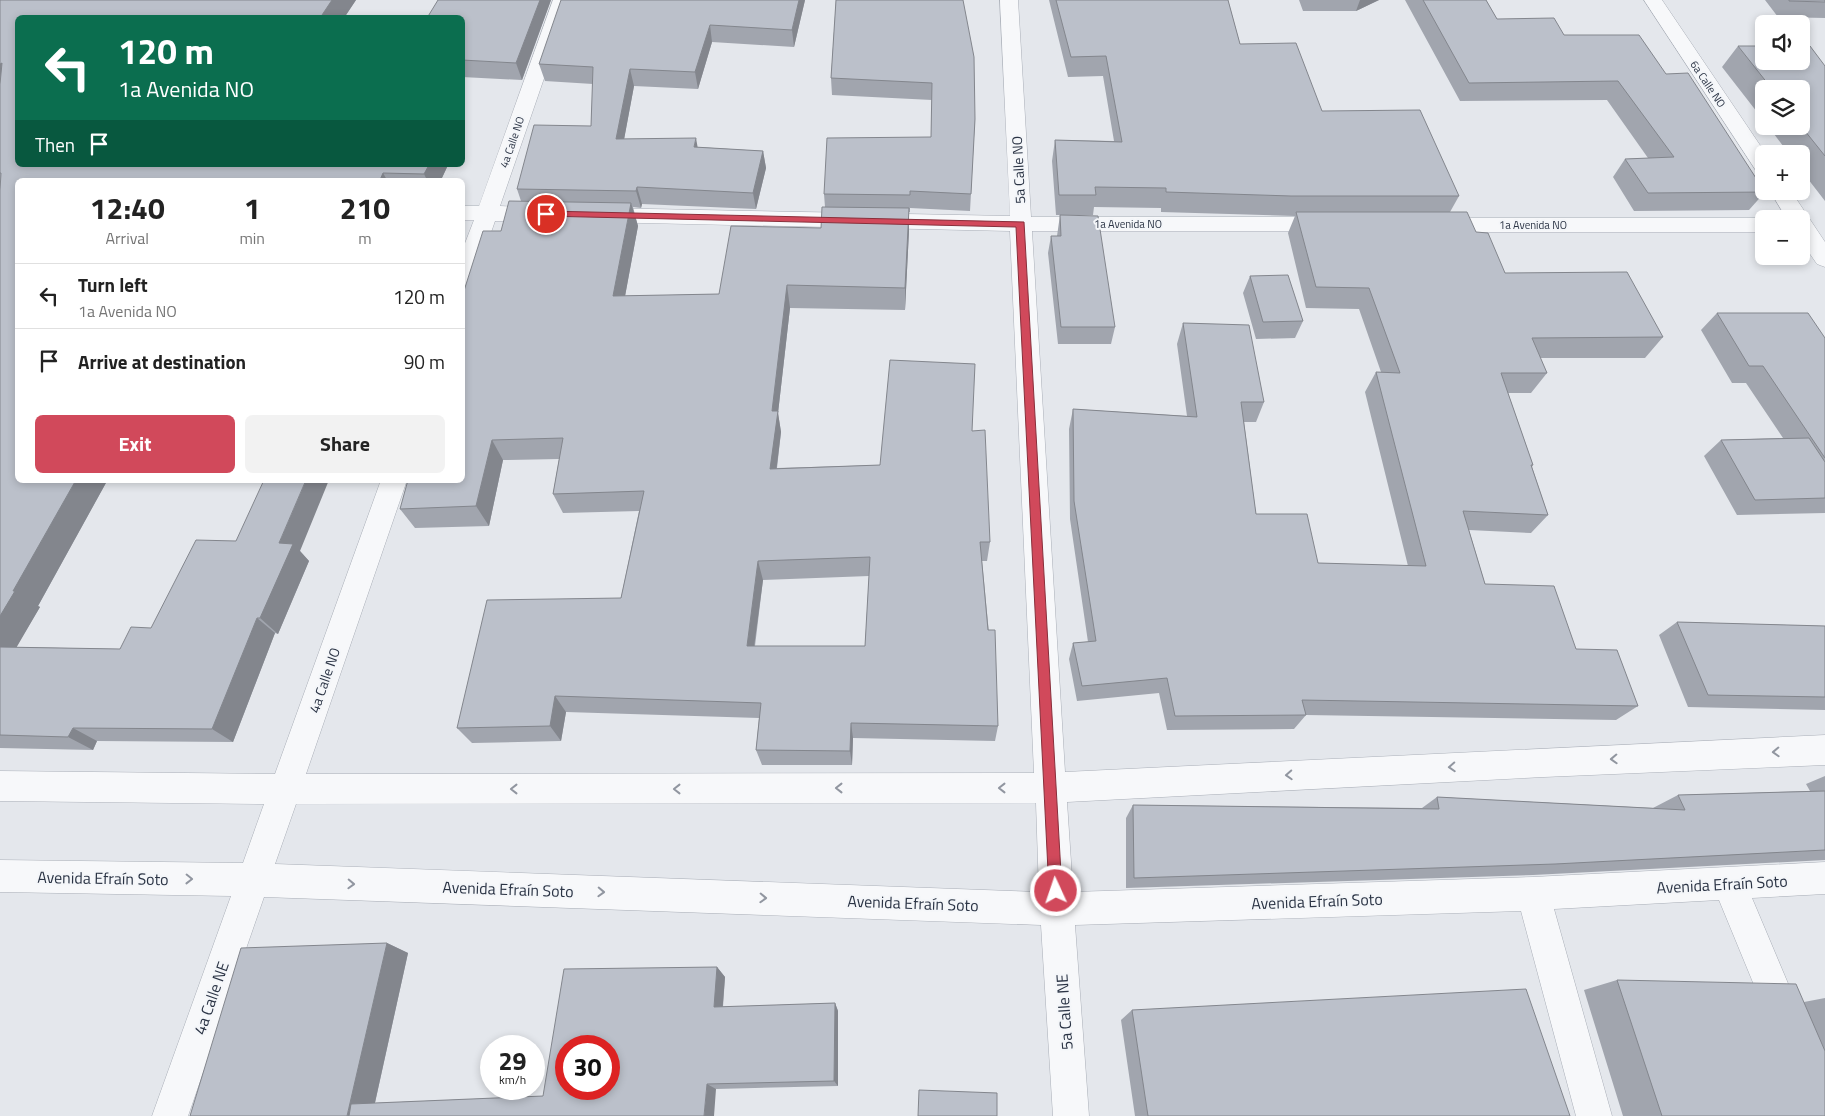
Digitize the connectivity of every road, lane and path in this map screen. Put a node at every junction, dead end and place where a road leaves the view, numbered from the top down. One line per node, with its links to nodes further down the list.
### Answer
1 (562, 0): 6 (street, 4a Calle NO)
2 (1009, 0): 7 (street, 5a Calle NO)
3 (1653, 0): 4 (street, 6a Calle NO)
4 (1755, 153)
5 (465, 213): 6 (street, 1a Avenida NO)
6 (487, 213): 7 (street, 1a Avenida NO); 15 (street, 4a Calle NO)
7 (1021, 224): 8 (street, 1a Avenida NO); 19 (street, 5a Calle NO)
8 (1348, 224)
9 (1417, 224): 11 (street, 1a Avenida NO)
10 (1810, 224): 12 (street)
11 (1755, 225)
12 (1825, 225)
13 (1810, 236): 14 (street)
14 (1825, 259)
15 (465, 275)
16 (393, 483): 20 (street, 4a Calle NO)
17 (1825, 750): 19 (street, one-way to 19)
18 (0, 786): 20 (street)
19 (1051, 788): 20 (street, one-way to 20); 26 (street, 5a Calle NO)
20 (286, 789): 23 (street, 4a Calle NO)
21 (0, 876): 23 (street, Avenida Efraín Soto, one-way to 23)
22 (1825, 878): 24 (street, Avenida Efraín Soto)
23 (253, 880): 26 (street, Avenida Efraín Soto, one-way to 26); 28 (street, 4a Calle NE)
24 (1729, 884): 25 (street, Avenida Efraín Soto); 27 (street)
25 (1533, 894): 26 (street, Avenida Efraín Soto); 30 (street)
26 (1056, 909): 29 (street, 5a Calle NE)
27 (1795, 1044)
28 (170, 1116)
29 (1071, 1116)
30 (1594, 1116)

